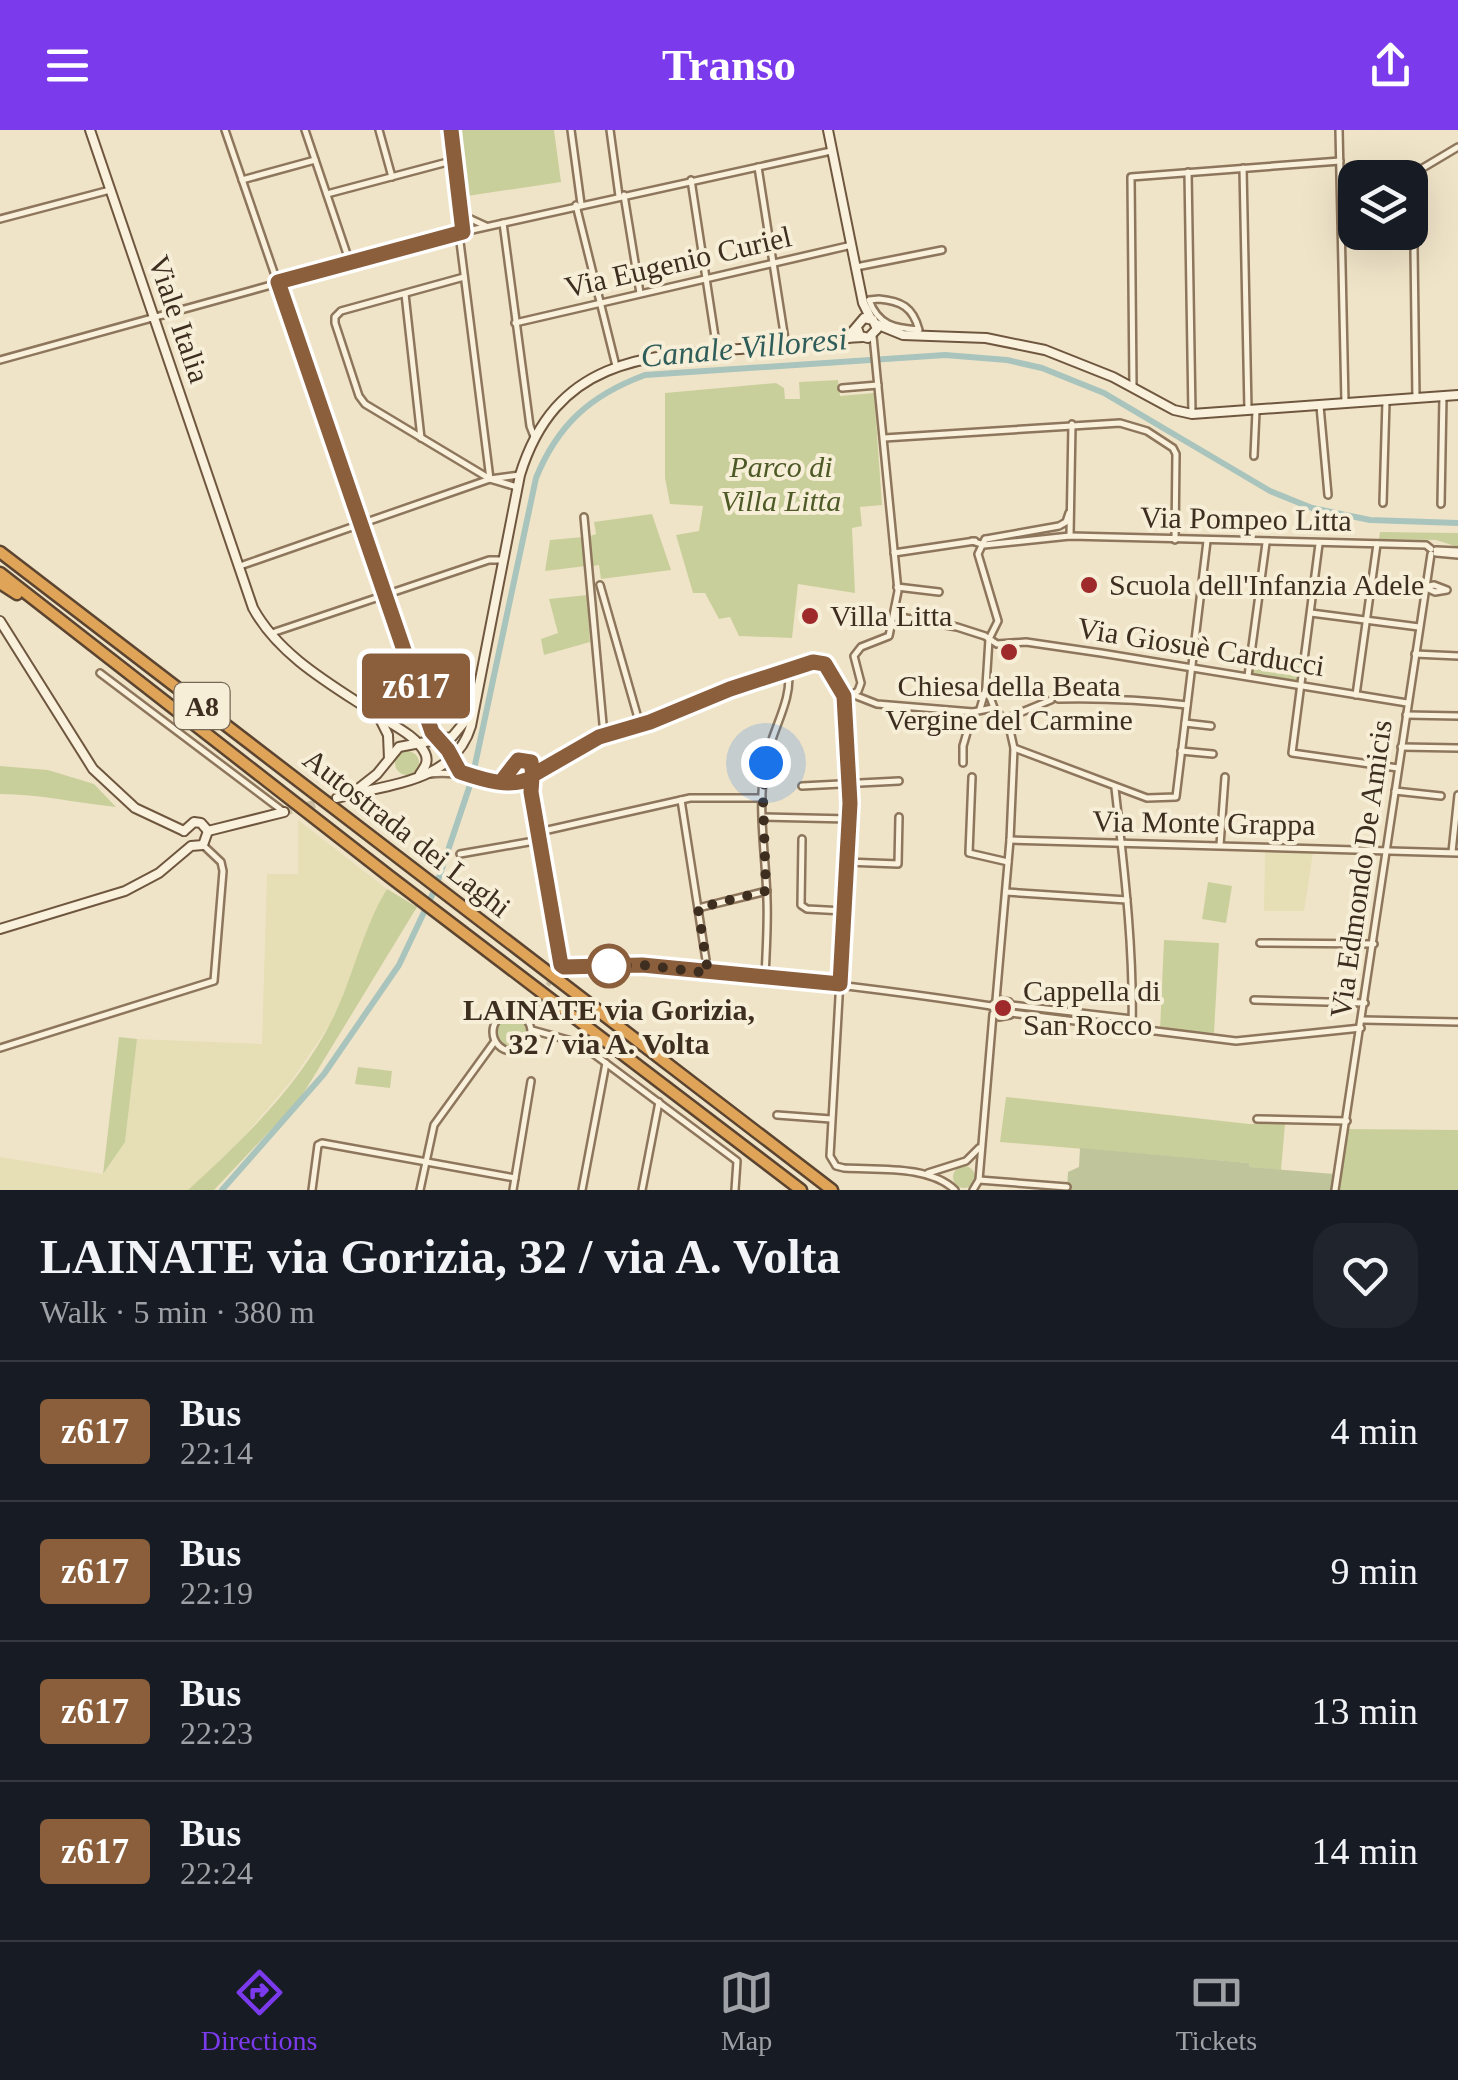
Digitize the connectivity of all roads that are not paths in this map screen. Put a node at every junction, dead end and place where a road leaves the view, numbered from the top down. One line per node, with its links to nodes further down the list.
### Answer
1 (90, 130): 23 (street, Viale Italia)
2 (224, 130): 21 (street)
3 (305, 130): 12 (street)
4 (380, 130): 20 (street)
5 (451, 130): 13 (street)
6 (571, 130): 26 (street)
7 (610, 130): 25 (street)
8 (828, 130): 11 (street)
9 (1339, 130): 14 (street)
10 (1458, 147): 16 (street)
11 (832, 151): 17 (street); 32 (street)
12 (315, 160): 21 (street); 24 (street)
13 (455, 160): 20 (street); 27 (street)
14 (1340, 160)
15 (1338, 161): 18 (street)
16 (1428, 165)
17 (758, 167): 22 (street); 36 (street)
18 (1243, 168): 19 (street); 63 (street)
19 (1188, 172): 55 (street); 64 (street)
20 (392, 177): 24 (street)
21 (242, 180): 41 (street)
22 (691, 180): 25 (street); 40 (street)
23 (110, 190): 28 (street); 46 (street, Viale Italia)
24 (327, 194): 37 (street)
25 (621, 196): 26 (street); 42 (street)
26 (579, 204): 29 (street); 45 (street)
27 (462, 215): 30 (street); 31 (street)
28 (0, 220)
29 (503, 223): 30 (street); 47 (street)
30 (486, 226): 31 (street)
31 (461, 232): 37 (street); 39 (street)
32 (852, 245): 36 (street, Via Eugenio Curiel); 38 (street)
33 (942, 250): 38 (street)
34 (1342, 250): 61 (street)
35 (1412, 250): 59 (street)
36 (774, 262): 40 (street, Via Eugenio Curiel); 50 (street)
37 (350, 263): 41 (street)
38 (856, 267): 44 (street)
39 (464, 278): 43 (street); 71 (street)
40 (707, 278): 42 (street, Via Eugenio Curiel); 51 (street)
41 (278, 282): 46 (street); 78 (street)
42 (640, 293): 45 (street, Via Eugenio Curiel)
43 (405, 294): 66 (street); 66 (street)
44 (866, 301): 44 (street); 48 (street)
45 (599, 303): 47 (street, Via Eugenio Curiel); 53 (street)
46 (154, 316): 52 (street); 93 (street, Viale Italia)
47 (515, 323): 68 (street)
48 (870, 329): 49 (street); 49 (street); 54 (street); 55 (street)
49 (847, 338): 50 (street)
50 (786, 346): 51 (street)
51 (718, 350): 53 (street)
52 (0, 360)
53 (616, 366): 68 (street)
54 (878, 385): 56 (street); 67 (street)
55 (1133, 387): 64 (street)
56 (842, 388)
57 (1458, 395): 58 (street)
58 (1444, 396): 59 (street); 75 (street)
59 (1416, 398): 60 (street)
60 (1386, 401): 61 (street); 74 (street)
61 (1345, 404): 62 (street)
62 (1320, 406): 63 (street); 73 (street)
63 (1252, 411): 64 (street); 69 (street)
64 (1192, 414)
65 (1072, 424): 67 (street); 76 (street); 82 (street)
66 (421, 438): 71 (street)
67 (884, 438): 90 (street)
68 (534, 439): 70 (street)
69 (1254, 456)
70 (520, 475): 71 (street); 72 (street)
71 (490, 479): 72 (street); 78 (street)
72 (517, 487): 92 (street)
73 (1328, 495)
74 (1383, 502)
75 (1442, 504)
76 (1070, 512): 79 (street); 81 (street)
77 (584, 517): 132 (street)
78 (360, 525): 93 (street); 101 (street)
79 (1057, 526): 80 (street); 84 (street, Via Pompeo Litta)
80 (1058, 536): 81 (street, Via Pompeo Litta); 84 (street, Via Pompeo Litta)
81 (1070, 536): 82 (street, Via Pompeo Litta)
82 (1175, 540): 83 (street, Via Pompeo Litta)
83 (1207, 541): 85 (street, Via Pompeo Litta); 112 (street)
84 (984, 542): 90 (street, Via Pompeo Litta); 108 (street)
85 (1266, 542): 86 (street, Via Pompeo Litta); 115 (street)
86 (1319, 544): 87 (street, Via Pompeo Litta); 102 (street)
87 (1377, 544): 89 (street, Via Pompeo Litta); 104 (street)
88 (0, 552): 234 (highway, Autostrada dei Laghi / A8)
89 (1434, 552): 91 (street, Via Pompeo Litta); 98 (street, Via Edmondo De Amicis)
90 (894, 553): 97 (street)
91 (1458, 553)
92 (503, 560): 101 (street); 123 (street)
93 (239, 562): 107 (street, Viale Italia)
94 (0, 573): 109 (highway, Autostrada dei Laghi / A8)
95 (0, 582): 109 (highway)
96 (600, 586): 130 (street)
97 (897, 587): 100 (street); 103 (street)
98 (1424, 587): 99 (street); 106 (street, Via Edmondo De Amicis)
99 (1458, 591)
100 (940, 592)
101 (386, 597): 107 (street); 133 (street)
102 (1311, 613): 104 (street); 117 (street)
103 (894, 616): 108 (street, Via Giosuè Carducci); 119 (street)
104 (1367, 620): 106 (street); 118 (street)
105 (0, 621): 171 (street)
106 (1418, 627): 110 (street, Via Edmondo De Amicis)
107 (269, 634): 125 (street, Viale Italia)
108 (989, 639): 112 (street, Via Giosuè Carducci); 116 (street)
109 (84, 640): 233 (highway, Autostrada dei Laghi / A8)
110 (1414, 654): 111 (street); 120 (street, Via Edmondo De Amicis)
111 (1458, 656)
112 (1192, 666): 115 (street, Via Giosuè Carducci); 121 (street)
113 (788, 670): 119 (street); 130 (street); 165 (street)
114 (100, 673): 167 (street)
115 (1248, 676): 117 (street, Via Giosuè Carducci)
116 (986, 686): 122 (street); 124 (street)
117 (1301, 686): 118 (street, Via Giosuè Carducci); 145 (street)
118 (1356, 695): 120 (street, Via Giosuè Carducci)
119 (849, 696): 124 (street); 157 (street)
120 (1408, 703): 126 (street, Via Edmondo De Amicis)
121 (1187, 705): 127 (street); 129 (street)
122 (994, 708): 124 (street); 127 (street)
123 (474, 710): 133 (street); 140 (street)
124 (976, 711): 143 (street)
125 (378, 715): 134 (street, Viale Italia); 141 (street)
126 (1406, 715): 128 (street); 135 (street, Via Edmondo De Amicis)
127 (1003, 716): 136 (street)
128 (1458, 716)
129 (1185, 724): 131 (street); 138 (street)
130 (640, 725): 132 (street)
131 (1211, 726)
132 (604, 735): 144 (street)
133 (439, 740): 134 (street); 140 (street)
134 (417, 745): 141 (street); 149 (street)
135 (1401, 747): 137 (street); 145 (street, Via Edmondo De Amicis)
136 (1014, 748): 159 (street); 175 (street)
137 (1458, 748)
138 (1182, 750): 139 (street); 159 (street)
139 (1213, 754)
140 (453, 759): 146 (street); 148 (street)
141 (388, 761): 154 (street); 161 (street)
142 (531, 762): 144 (street); 147 (street); 150 (street)
143 (963, 763)
144 (548, 764): 150 (street)
145 (1398, 768): 160 (street, Via Edmondo De Amicis)
146 (460, 772): 148 (street); 156 (street)
147 (511, 772): 153 (street); 156 (street)
148 (429, 774): 149 (street)
149 (416, 776): 154 (street)
150 (532, 776): 153 (street); 173 (street)
151 (1225, 776): 177 (street)
152 (972, 777): 184 (street)
153 (516, 780): 156 (street)
154 (403, 781): 161 (street)
155 (899, 781): 157 (street)
156 (493, 782)
157 (849, 784): 158 (street); 170 (street)
158 (802, 786)
159 (1116, 788): 176 (street)
160 (1395, 791): 163 (street); 180 (street, Via Edmondo De Amicis)
161 (350, 794): 164 (street)
162 (1458, 795): 181 (street)
163 (1441, 796)
164 (337, 798)
165 (763, 798): 166 (street); 168 (street)
166 (682, 800): 173 (street); 188 (street)
167 (284, 812): 172 (street)
168 (763, 816): 170 (street); 185 (street)
169 (899, 817): 183 (street)
170 (849, 819): 183 (street)
171 (184, 831): 172 (street); 178 (street)
172 (208, 832): 179 (street)
173 (540, 836): 182 (street); 193 (street)
174 (802, 839): 189 (street)
175 (1010, 840): 176 (street, Via Monte Grappa); 184 (street)
176 (1122, 843): 177 (street, Via Monte Grappa); 187 (street)
177 (1220, 845): 180 (street, Via Monte Grappa)
178 (191, 846): 179 (street); 190 (street)
179 (203, 846): 210 (street)
180 (1387, 850): 181 (street, Via Monte Grappa); 192 (street, Via Edmondo De Amicis)
181 (1455, 853)
182 (460, 854)
183 (846, 862): 189 (street)
184 (1008, 862): 186 (street)
185 (766, 891): 188 (street); 194 (street)
186 (1005, 892): 187 (street); 200 (street)
187 (1127, 900): 203 (street)
188 (698, 908): 193 (street)
189 (844, 911): 195 (street)
190 (0, 929)
191 (1260, 944): 192 (street)
192 (1374, 944): 197 (street, Via Edmondo De Amicis)
193 (708, 973): 194 (street)
194 (765, 978): 195 (street)
195 (840, 984): 200 (street); 215 (street)
196 (1254, 1000): 197 (street)
197 (1365, 1003): 204 (street, Via Edmondo De Amicis)
198 (535, 1004): 202 (street)
199 (1011, 1005): 200 (street); 201 (street); 203 (street)
200 (995, 1010): 201 (street); 218 (street)
201 (1011, 1013): 207 (street)
202 (524, 1016): 208 (street); 209 (street)
203 (1132, 1019): 207 (street)
204 (1362, 1020): 205 (street); 206 (street, Via Edmondo De Amicis)
205 (1458, 1022)
206 (1361, 1028): 207 (street); 217 (street, Via Edmondo De Amicis)
207 (1132, 1029)
208 (532, 1030): 209 (street); 211 (street)
209 (497, 1044): 219 (street)
210 (0, 1048)
211 (606, 1062): 213 (street); 230 (street)
212 (531, 1081): 223 (street)
213 (659, 1102): 231 (street); 232 (street)
214 (777, 1116): 215 (street)
215 (831, 1119): 222 (street)
216 (1257, 1119): 217 (street)
217 (1346, 1121): 236 (street, Via Edmondo De Amicis)
218 (982, 1142): 220 (street); 224 (street)
219 (426, 1160): 223 (street); 227 (street); 228 (street)
220 (966, 1162): 221 (street); 224 (street)
221 (952, 1166): 222 (street); 225 (street)
222 (926, 1174): 225 (street)
223 (515, 1178): 229 (street)
224 (980, 1182): 226 (street); 235 (street)
225 (953, 1187)
226 (1068, 1187)
227 (312, 1188)
228 (420, 1190)
229 (513, 1190)
230 (582, 1190)
231 (642, 1190)
232 (735, 1190)
233 (801, 1190)
234 (832, 1190)
235 (972, 1190)
236 (1335, 1190)

